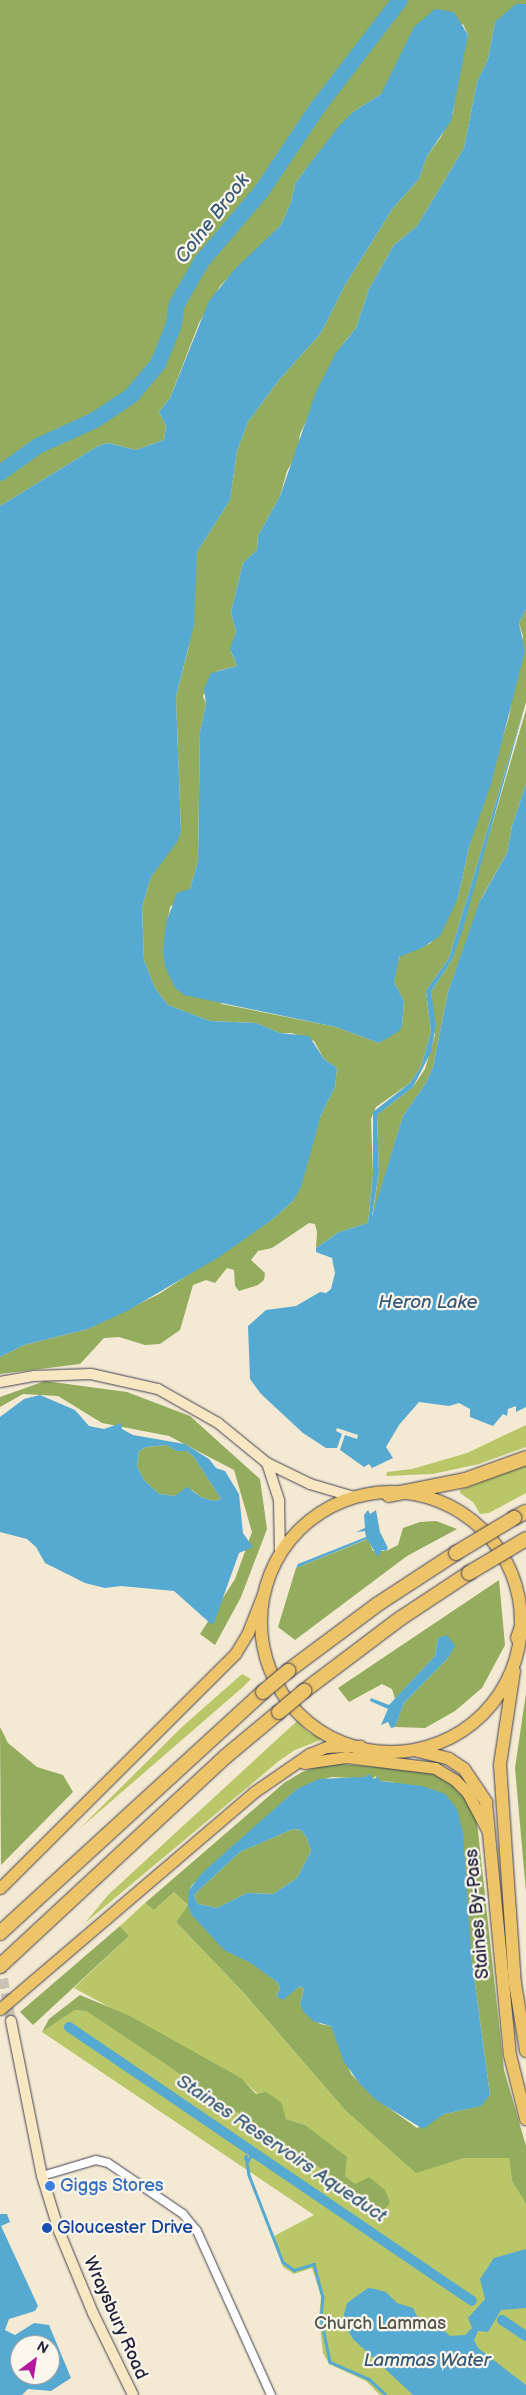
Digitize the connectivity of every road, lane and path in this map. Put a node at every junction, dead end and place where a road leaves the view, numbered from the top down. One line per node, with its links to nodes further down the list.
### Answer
1 (0, 1382): 3 (main road)
2 (526, 1458): 4 (highway)
3 (267, 1463): 5 (main road); 8 (main road)
4 (389, 1495): 5 (highway, Staines By-Pass); 11 (highway, Staines By-Pass)
5 (354, 1497): 8 (highway, Staines By-Pass)
6 (520, 1515): 18 (highway, bridge)
7 (526, 1539): 19 (highway, bridge)
8 (280, 1551): 9 (highway, Staines By-Pass)
9 (265, 1589): 13 (highway); 17 (main road)
10 (526, 1616): 11 (highway)
11 (518, 1638): 12 (highway, Staines By-Pass)
12 (514, 1664): 14 (highway); 22 (highway, Staines By-Pass)
13 (360, 1746): 14 (highway); 15 (main road)
14 (409, 1750): 16 (highway, Staines By-Pass)
15 (286, 1770): 16 (main road); 20 (main road)
16 (488, 1834): 23 (highway, Staines By-Pass)
17 (0, 1888)
18 (0, 1933)
19 (0, 1966)
20 (0, 2009)
21 (11, 2021): 24 (main road, Wraysbury Road)
22 (526, 2051)
23 (526, 2119)
24 (42, 2176): 25 (main road, Wraysbury Road); 26 (street)
25 (133, 2395)
26 (270, 2395)

